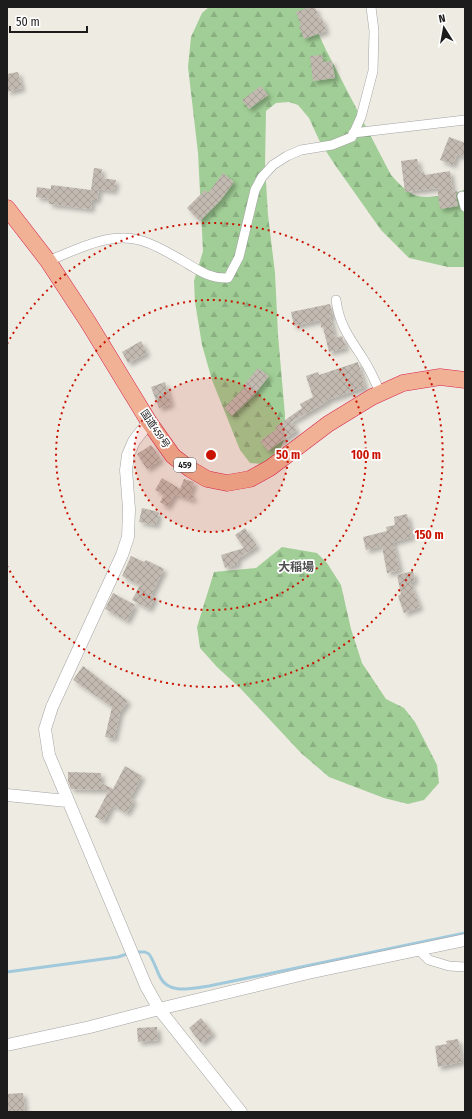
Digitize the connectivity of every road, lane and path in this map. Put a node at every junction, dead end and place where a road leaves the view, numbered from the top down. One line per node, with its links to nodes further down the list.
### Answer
1 (371, 7): 3 (street)
2 (465, 120): 3 (street)
3 (354, 133): 7 (street)
4 (462, 196): 5 (street)
5 (465, 207)
6 (7, 208): 7 (highway, 国道459号 / 459)
7 (48, 262): 11 (highway, 国道459号 / 459)
8 (336, 300): 10 (street)
9 (465, 380): 10 (highway, 国道459号 / 459)
10 (380, 393): 11 (highway, 国道459号 / 459)
11 (149, 422): 13 (street)
12 (7, 795): 13 (street)
13 (67, 801): 17 (street)
14 (465, 940): 15 (street)
15 (419, 950): 16 (street); 17 (street)
16 (465, 967)
17 (160, 1009): 18 (street); 19 (street)
18 (7, 1045)
19 (241, 1112)

